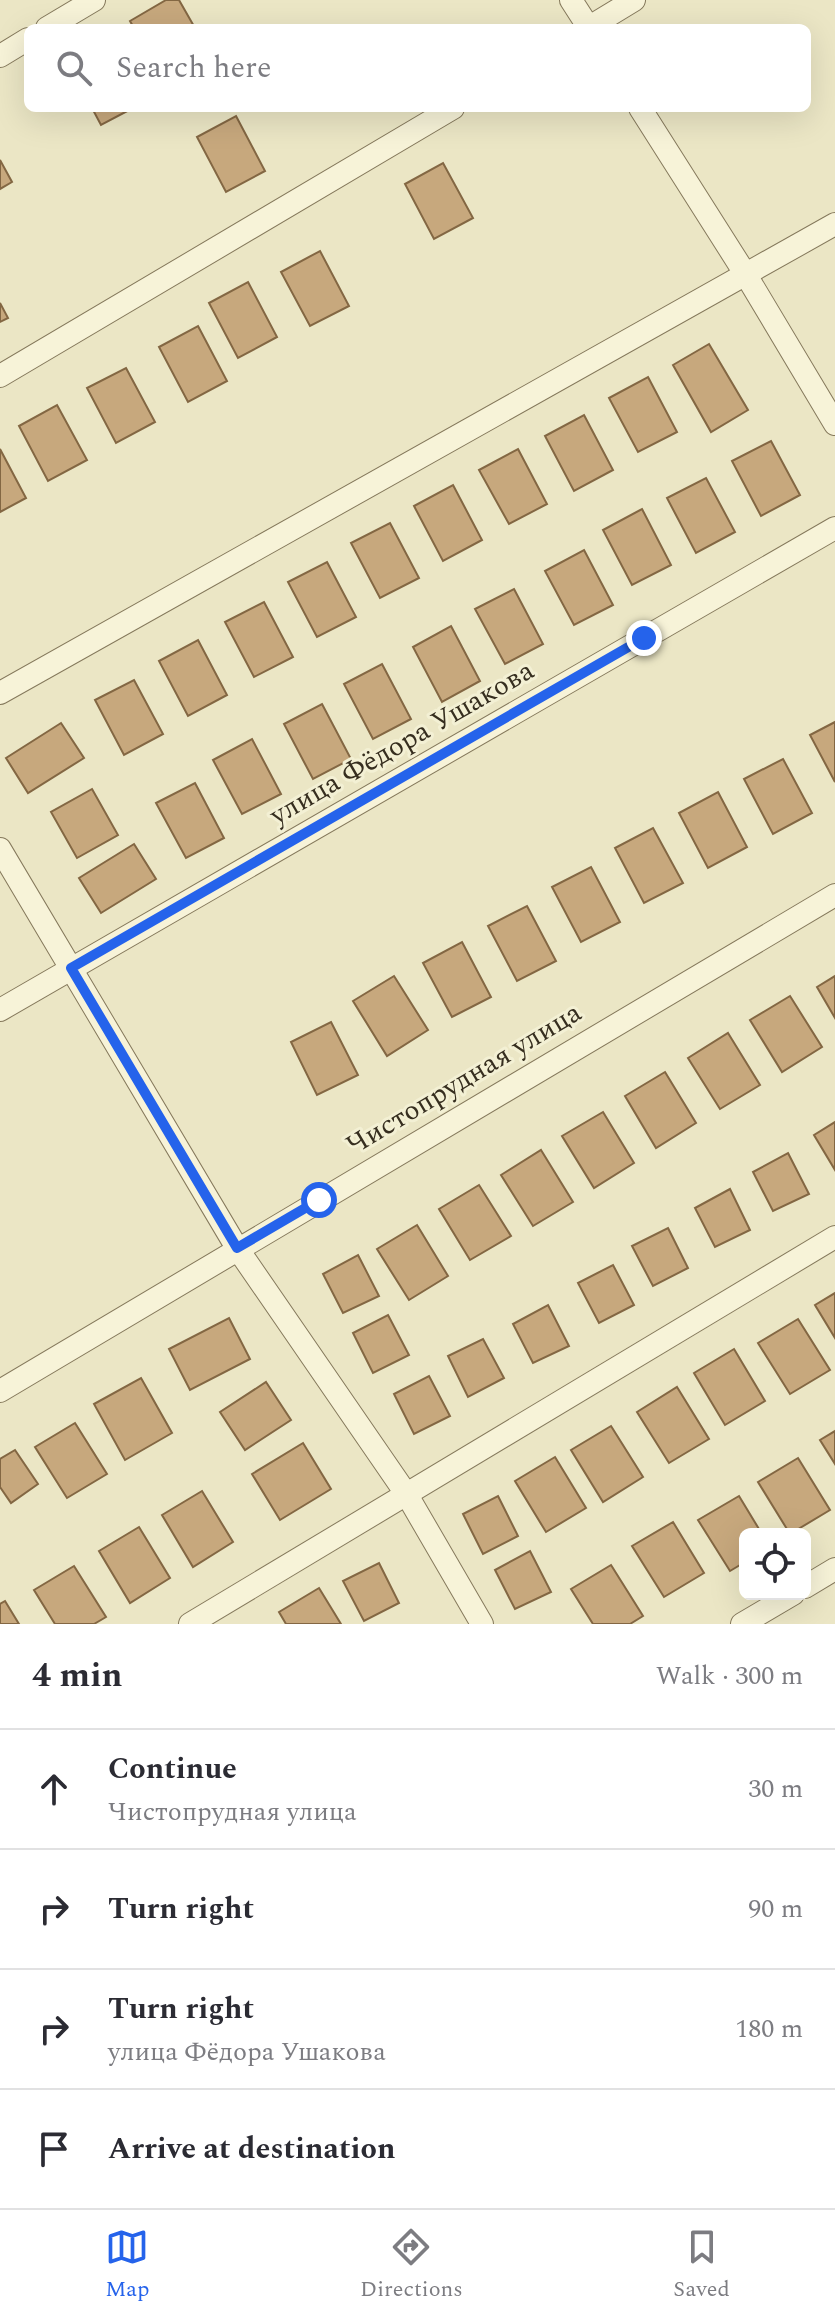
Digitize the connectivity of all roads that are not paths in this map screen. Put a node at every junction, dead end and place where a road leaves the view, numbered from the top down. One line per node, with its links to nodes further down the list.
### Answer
1 (94, 0): 4 (street)
2 (571, 0): 5 (street)
3 (634, 0): 6 (street)
4 (54, 24)
5 (586, 24)
6 (595, 24)
7 (24, 41): 8 (street)
8 (0, 56)
9 (446, 112): 13 (street)
10 (643, 112): 12 (street)
11 (835, 224): 12 (street)
12 (746, 275): 14 (street); 16 (street)
13 (0, 376)
14 (835, 424)
15 (835, 528): 19 (street, улица Фёдора Ушакова)
16 (0, 693)
17 (0, 849): 19 (street)
18 (835, 895): 22 (street, Чистопрудная улица)
19 (71, 968): 20 (street, улица Фёдора Ушакова); 22 (street)
20 (0, 1010)
21 (835, 1237): 24 (street)
22 (237, 1248): 23 (street, Чистопрудная улица); 24 (street)
23 (0, 1391)
24 (407, 1495): 28 (street); 29 (street)
25 (835, 1569): 26 (street)
26 (811, 1583)
27 (783, 1600): 30 (street)
28 (190, 1624)
29 (482, 1624)
30 (742, 1624)

